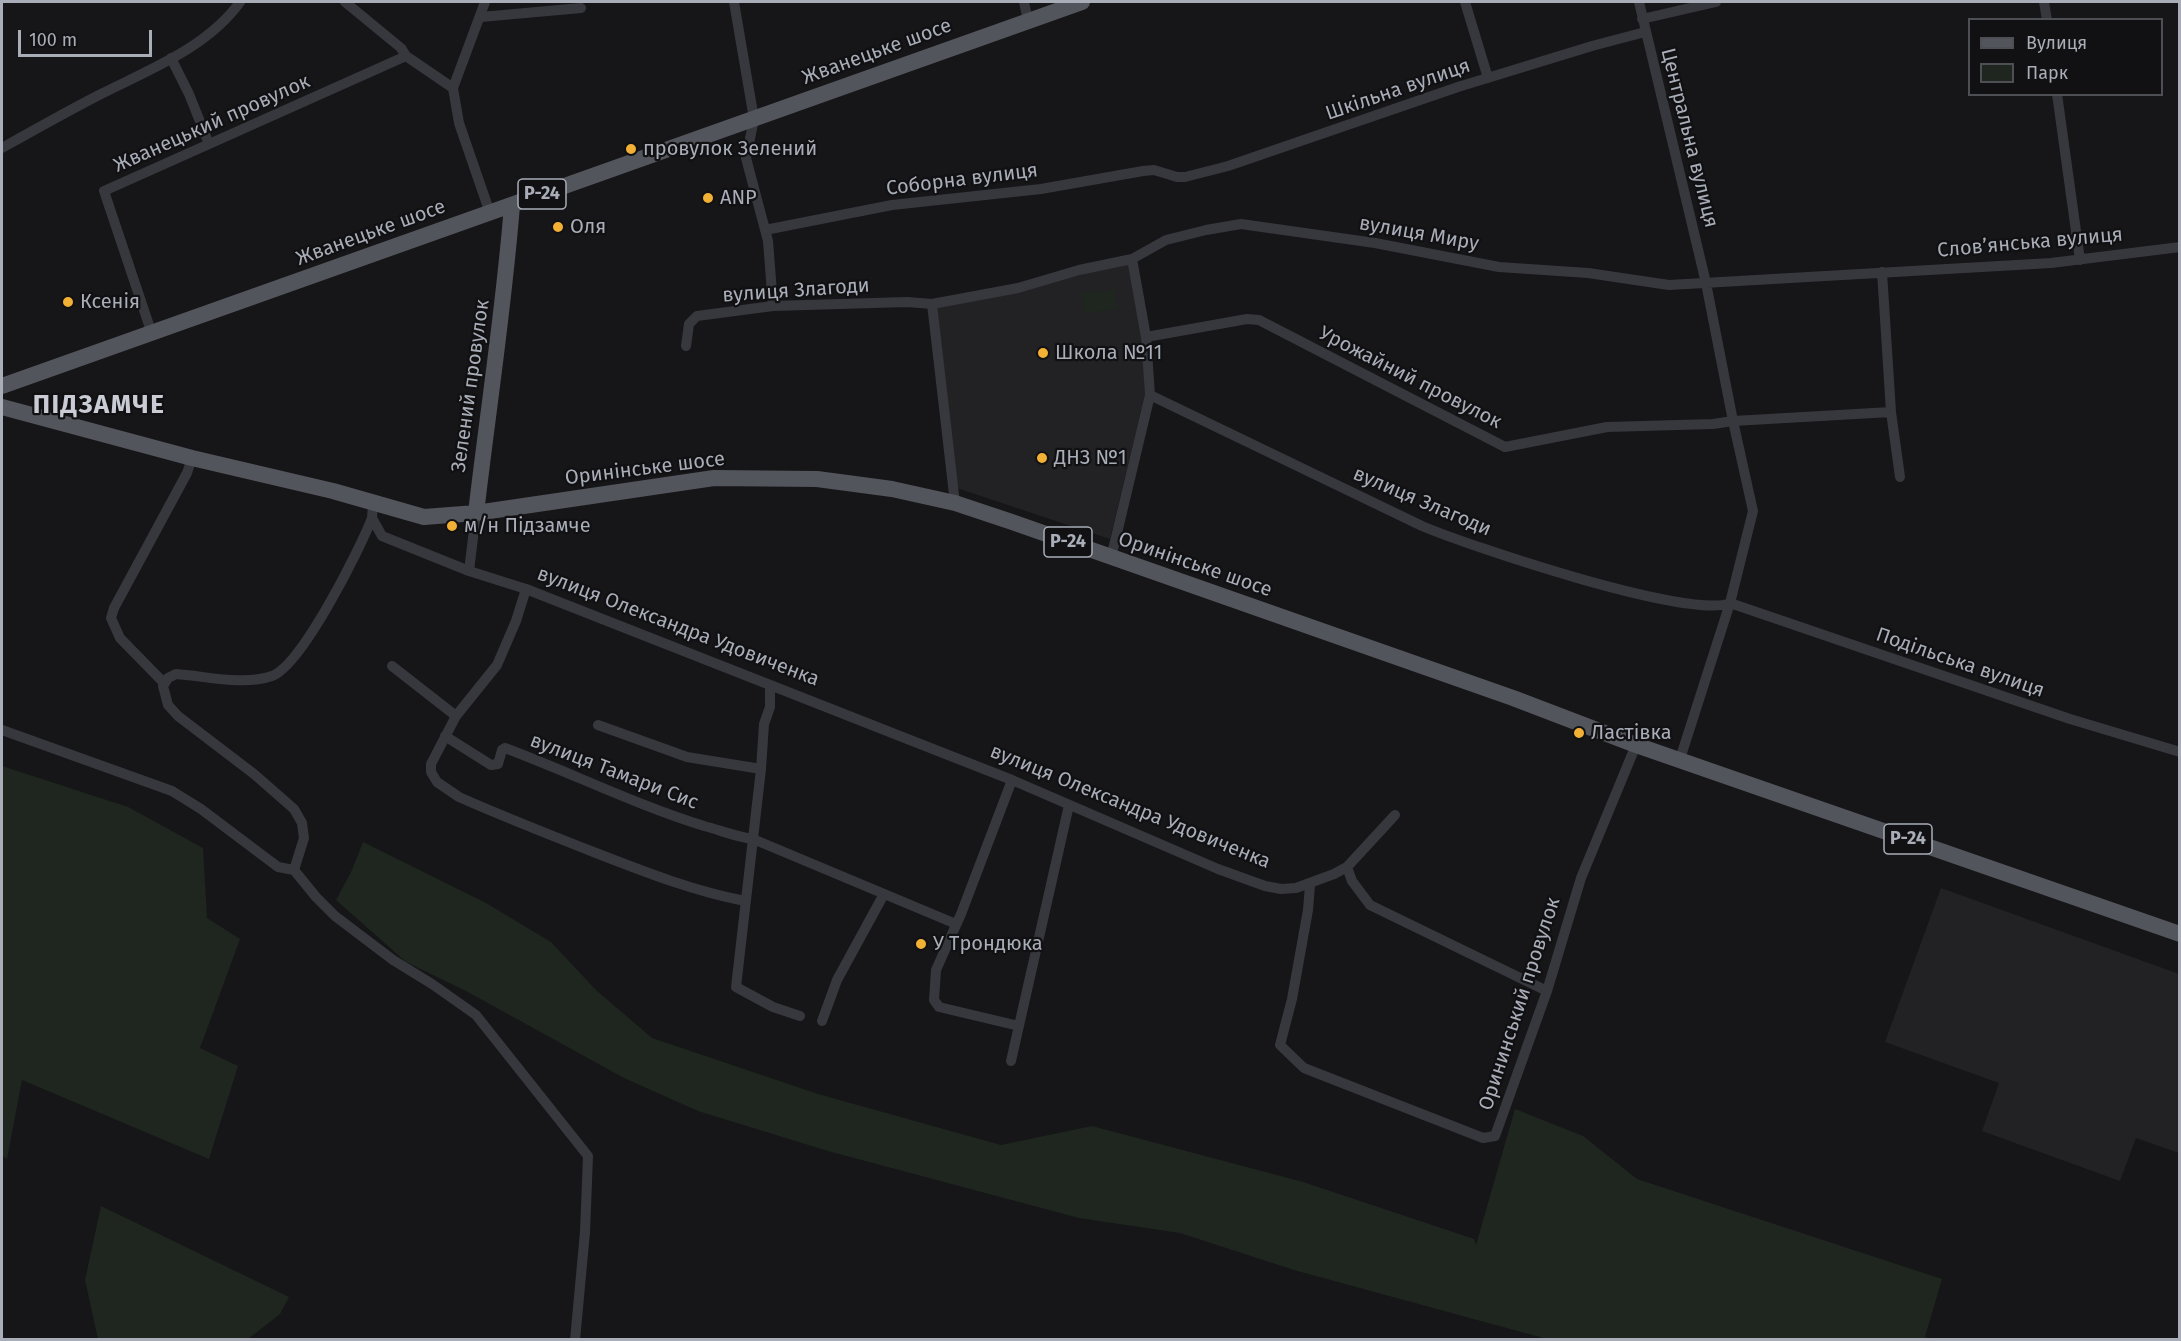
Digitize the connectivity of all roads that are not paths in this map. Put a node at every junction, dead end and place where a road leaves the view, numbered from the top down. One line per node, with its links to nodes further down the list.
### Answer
1 (240, 2): 18 (street)
2 (345, 2): 17 (street)
3 (485, 2): 12 (street)
4 (734, 2): 22 (street)
5 (1024, 2): 15 (street)
6 (1082, 2): 15 (main road, Жванецьке шосе / Р-24)
7 (1465, 2): 19 (street)
8 (1639, 2): 14 (street, Центральна вулиця)
9 (1716, 2): 14 (street)
10 (2044, 2): 13 (street)
11 (581, 8): 12 (street)
12 (481, 17): 20 (street)
13 (2047, 18)
14 (1642, 19): 16 (street, Центральна вулиця)
15 (1028, 21): 22 (main road, Жванецьке шосе / Р-24)
16 (1645, 32): 19 (street, Шкільна вулиця); 33 (street, Центральна вулиця)
17 (406, 56): 20 (street); 23 (street, Жванецький провулок)
18 (171, 58): 23 (street); 24 (street)
19 (1488, 78): 25 (street, Шкільна вулиця)
20 (453, 88): 27 (street)
21 (2057, 96): 31 (street)
22 (754, 118): 26 (main road, Жванецьке шосе / Р-24); 28 (street)
23 (209, 144): 36 (street, Жванецький провулок)
24 (2, 148)
25 (1163, 172): 28 (street, Соборна вулиця)
26 (512, 205): 27 (main road, Жванецьке шосе / Р-24); 48 (main road, Зелений провулок)
27 (490, 213): 36 (main road, Жванецьке шосе / Р-24)
28 (765, 230): 35 (street)
29 (2180, 247): 31 (street, Словʼянська вулиця)
30 (1132, 259): 33 (street, вулиця Миру); 34 (street, вулиця Злагоди); 37 (street)
31 (2080, 260): 32 (street, Словʼянська вулиця)
32 (1882, 272): 33 (street, Словʼянська вулиця); 42 (street)
33 (1706, 283): 43 (street, Центральна вулиця)
34 (932, 304): 35 (street, вулиця Злагоди); 46 (street)
35 (773, 306): 38 (street, вулиця Злагоди)
36 (152, 334): 39 (main road, Жванецьке шосе / Р-24)
37 (1146, 337): 40 (street); 43 (street, Урожайний провулок)
38 (686, 346)
39 (2, 386)
40 (1150, 395): 49 (street); 52 (street, вулиця Злагоди)
41 (2, 407): 44 (main road, Р-24)
42 (1891, 412): 43 (street); 45 (street)
43 (1733, 421): 52 (street, Центральна вулиця)
44 (192, 458): 47 (main road, Р-24); 54 (street)
45 (1900, 477)
46 (955, 503): 48 (main road, Оринінське шосе / Р-24); 49 (main road, Оринінське шосе / Р-24)
47 (373, 511): 48 (main road, Оринінське шосе / Р-24); 50 (street, вулиця Олександра Удовиченка); 54 (street)
48 (476, 513): 50 (street, Зелений провулок)
49 (1111, 558): 60 (main road, Оринінське шосе / Р-24)
50 (469, 571): 51 (street, вулиця Олександра Удовиченка)
51 (526, 589): 55 (street, вулиця Олександра Удовиченка); 56 (street)
52 (1730, 603): 61 (street, Подільська вулиця); 62 (street, Центральна вулиця)
53 (392, 666): 56 (street)
54 (164, 683): 69 (street)
55 (770, 686): 63 (street); 64 (street, вулиця Олександра Удовиченка)
56 (456, 716): 59 (street)
57 (598, 725): 63 (street, вулиця Тамари Сис)
58 (2, 730): 69 (street)
59 (445, 736): 67 (street, вулиця Тамари Сис); 72 (street)
60 (1636, 745): 62 (main road, Р-24); 75 (street, Орининський провулок)
61 (2180, 752)
62 (1680, 759): 74 (main road, Р-24)
63 (761, 769): 67 (street)
64 (1012, 780): 65 (street, вулиця Олександра Удовиченка); 73 (street)
65 (1069, 805): 70 (street, вулиця Олександра Удовиченка); 78 (street)
66 (1395, 815): 68 (street, вулиця Олександра Удовиченка)
67 (753, 839): 71 (street); 72 (street)
68 (1347, 867): 70 (street, вулиця Олександра Удовиченка); 75 (street)
69 (294, 870): 80 (street)
70 (1310, 885): 75 (street, Орининський провулок)
71 (884, 894): 73 (street); 77 (street)
72 (745, 901): 76 (street)
73 (956, 924): 78 (street)
74 (2180, 934)
75 (1547, 992)
76 (800, 1016)
77 (822, 1021)
78 (1019, 1026): 79 (street)
79 (1011, 1061)
80 (575, 1340)

